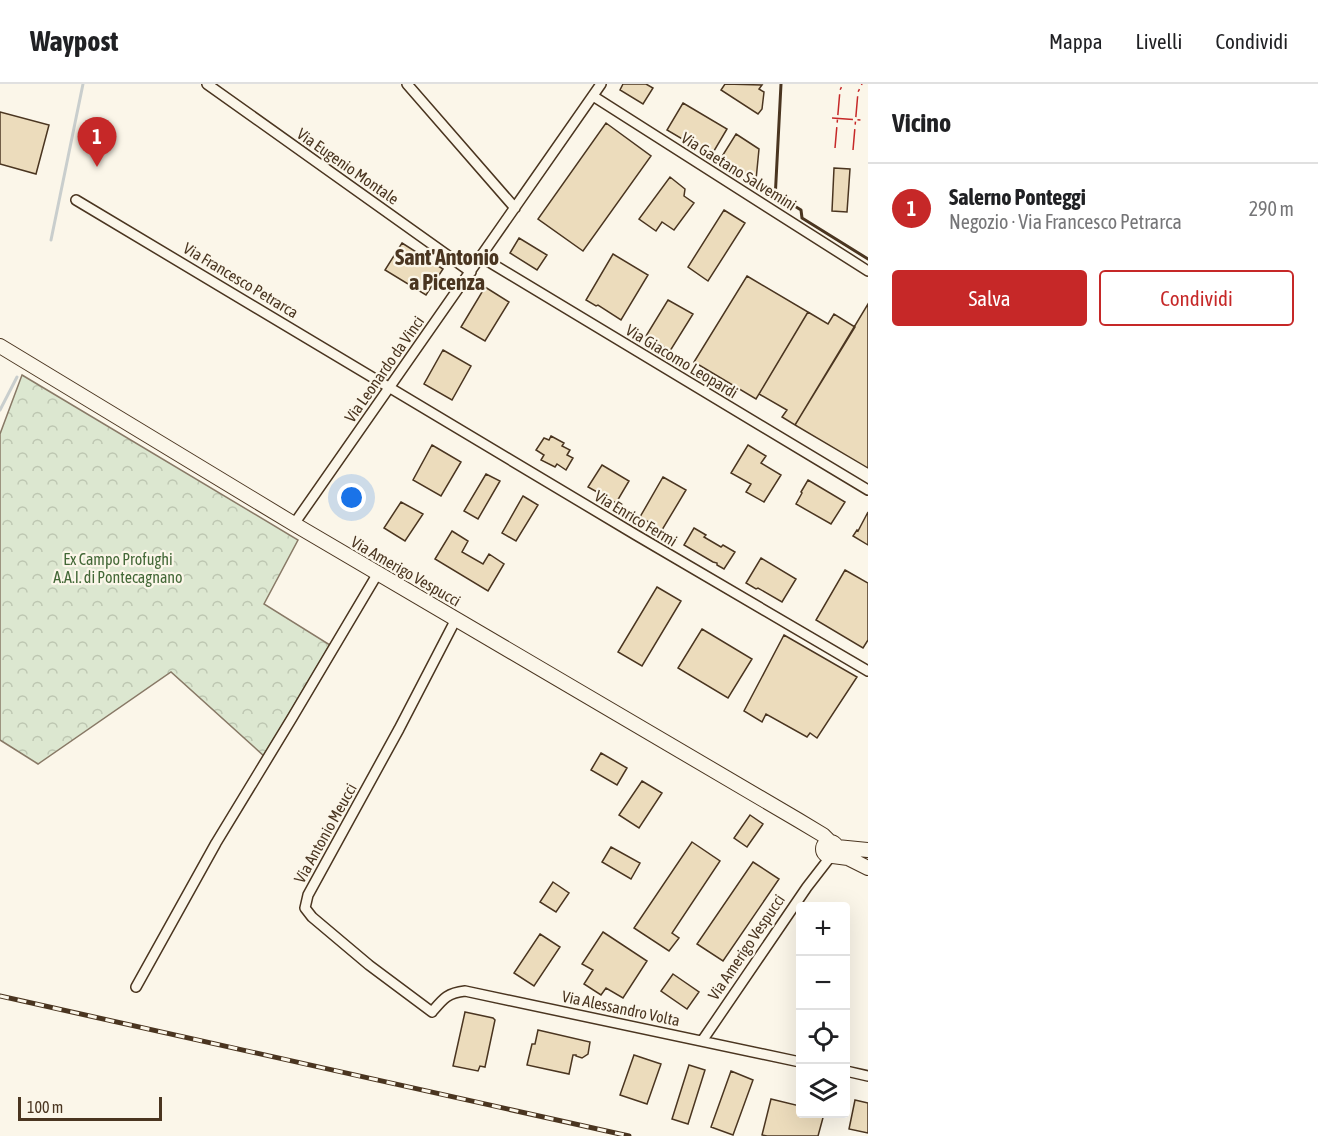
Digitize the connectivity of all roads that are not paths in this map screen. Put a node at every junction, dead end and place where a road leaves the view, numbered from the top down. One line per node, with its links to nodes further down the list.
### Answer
1 (207, 84): 9 (street, Via Eugenio Montale)
2 (407, 84): 6 (street)
3 (601, 84): 4 (street, Via Leonardo da Vinci)
4 (593, 96): 6 (street, Via Leonardo da Vinci); 8 (street, Via Gaetano Salvemini)
5 (76, 200): 11 (street, Via Francesco Petrarca)
6 (515, 208): 7 (street, Via Leonardo da Vinci)
7 (481, 257): 9 (street, Via Leonardo da Vinci); 12 (street, Via Giacomo Leopardi)
8 (868, 270)
9 (471, 272): 11 (street, Via Leonardo da Vinci)
10 (0, 346): 13 (main road, Via Amerigo Vespucci)
11 (390, 387): 13 (street, Via Leonardo da Vinci); 16 (street, Via Enrico Fermi)
12 (868, 490)
13 (294, 524): 14 (main road, Via Amerigo Vespucci)
14 (378, 573): 15 (main road, Via Amerigo Vespucci); 20 (street)
15 (456, 619): 18 (main road, Via Amerigo Vespucci); 21 (street, Via Antonio Meucci)
16 (868, 671)
17 (868, 850): 18 (main road)
18 (830, 851): 19 (main road); 22 (street, Via Amerigo Vespucci)
19 (868, 868)
20 (136, 987)
21 (439, 1004): 22 (street, Via Alessandro Volta)
22 (702, 1041): 23 (street, Via Alessandro Volta)
23 (796, 1061)
24 (850, 1072): 25 (street)
25 (868, 1076)

